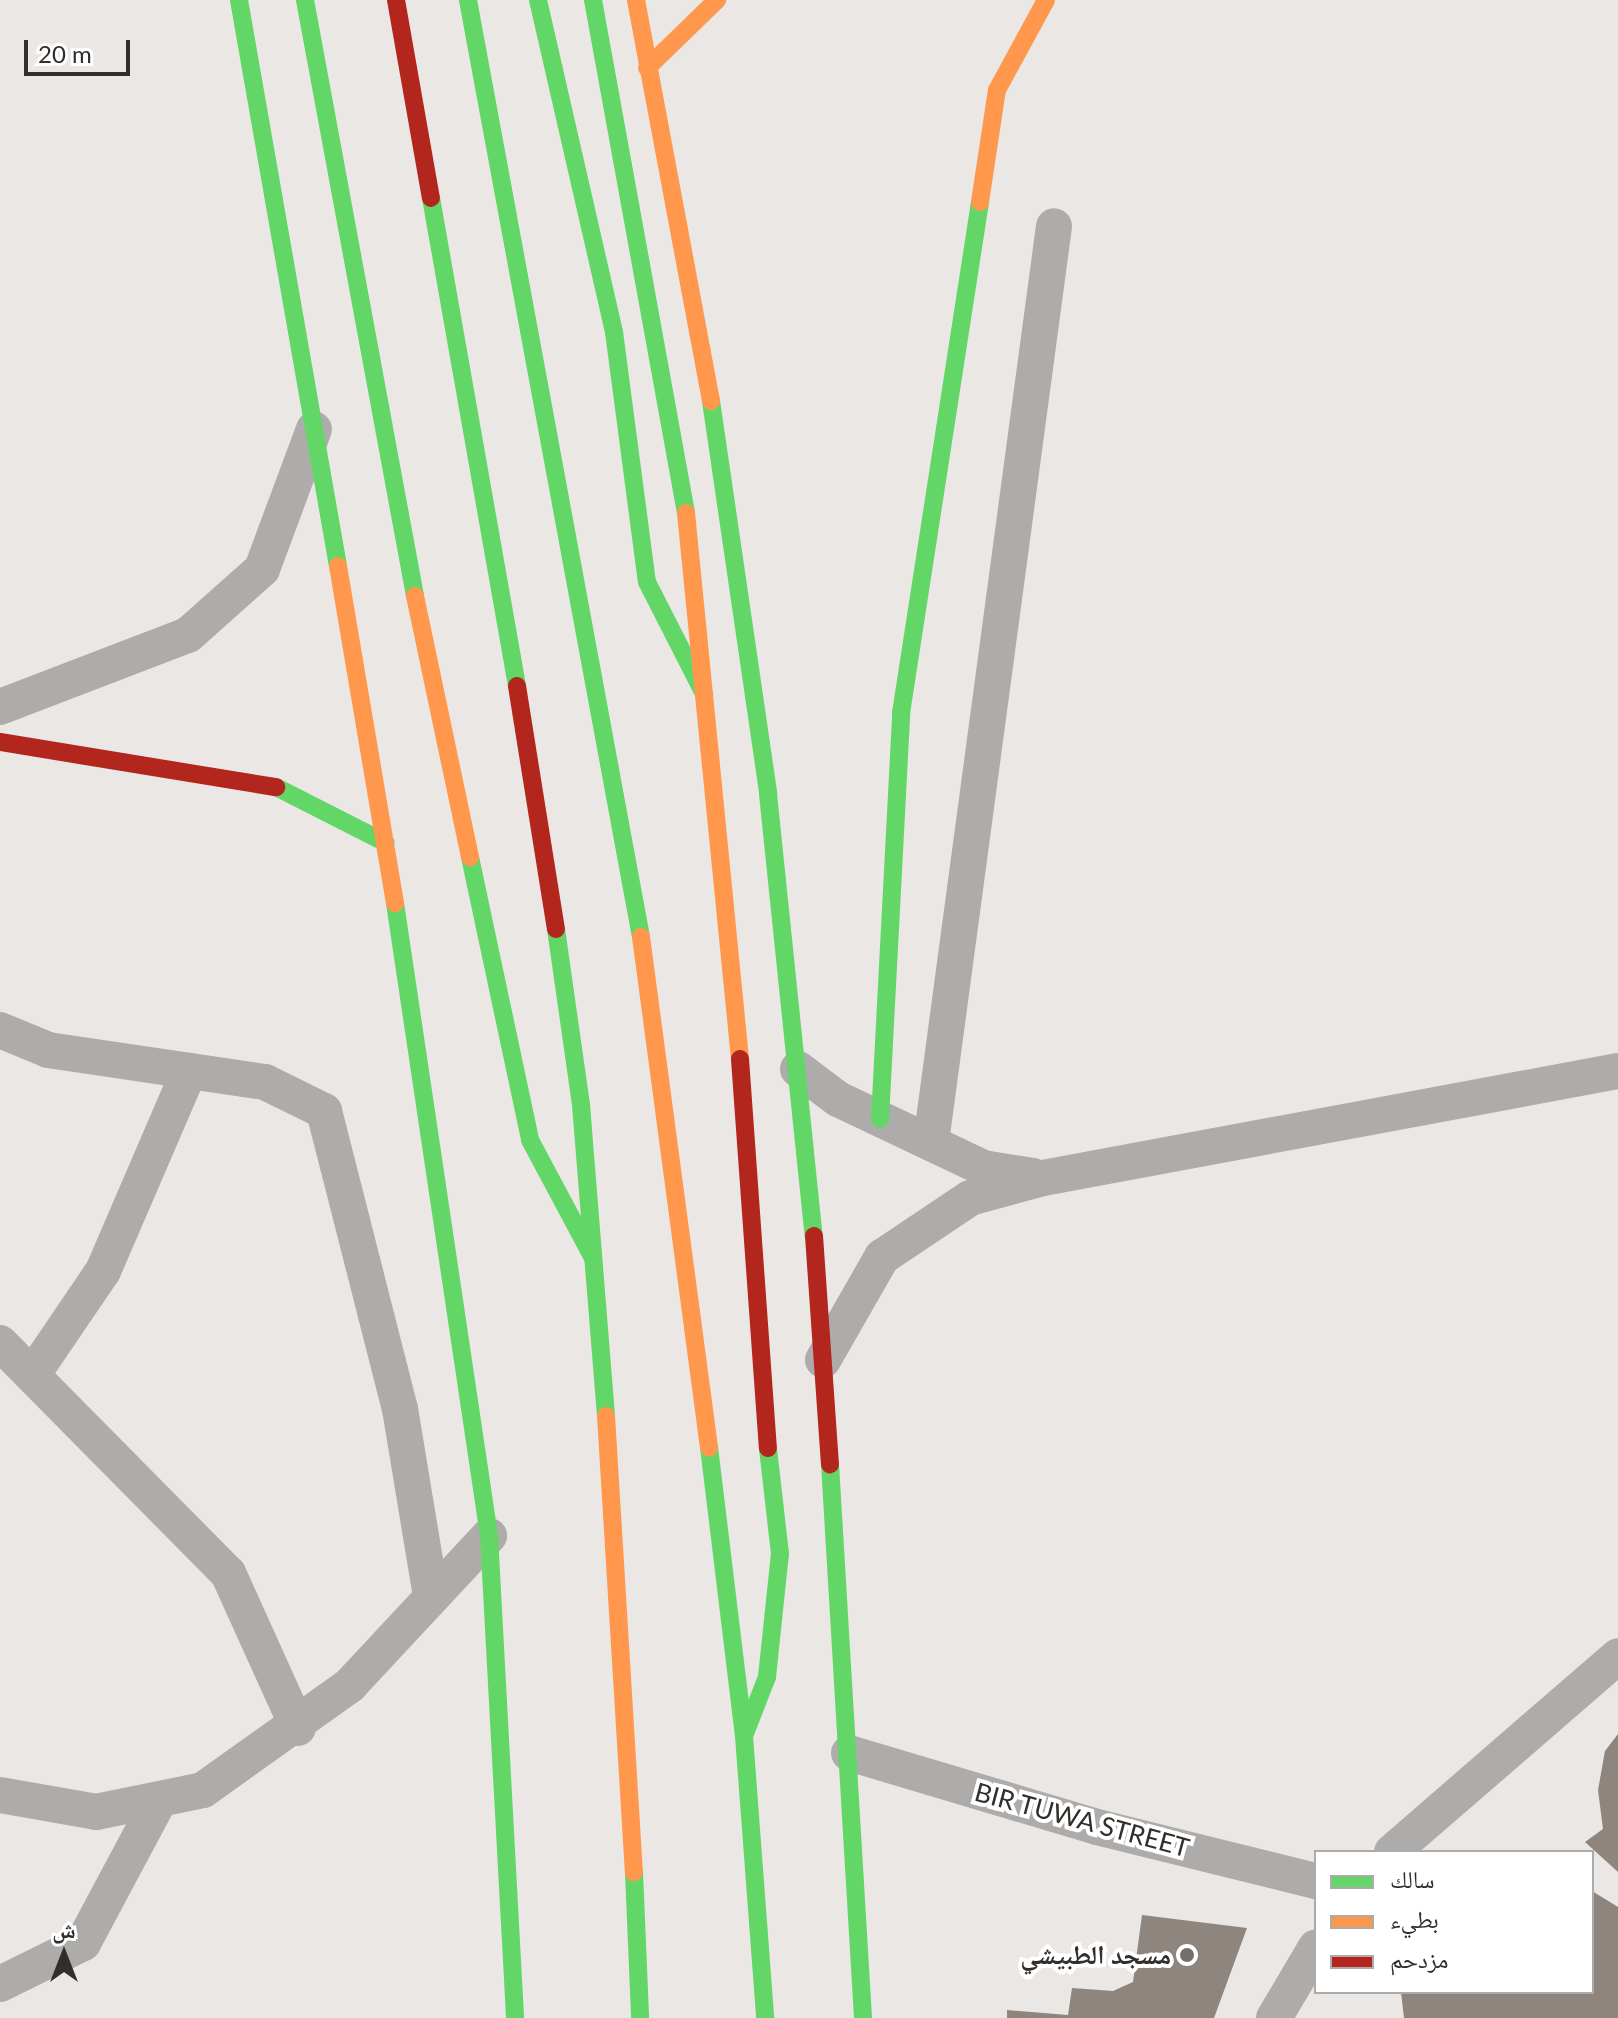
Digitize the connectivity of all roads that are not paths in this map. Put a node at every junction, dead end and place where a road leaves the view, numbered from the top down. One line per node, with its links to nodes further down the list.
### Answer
1 (239, 0): 12 (main road)
2 (305, 0): 24 (main road)
3 (396, 0): 24 (main road)
4 (468, 0): 32 (main road)
5 (538, 0): 13 (main road)
6 (593, 0): 13 (main road)
7 (636, 0): 10 (main road)
8 (717, 0): 10 (main road)
9 (1046, 0): 21 (main road)
10 (647, 68): 18 (main road)
11 (1054, 226): 22 (street)
12 (314, 429): 14 (street); 16 (main road)
13 (709, 704): 32 (main road)
14 (0, 707)
15 (0, 742): 16 (main road)
16 (386, 843): 28 (main road)
17 (0, 1030): 19 (street)
18 (798, 1069): 21 (street); 26 (main road)
19 (189, 1071): 27 (street); 29 (street)
20 (1618, 1071): 23 (street)
21 (880, 1119): 22 (street)
22 (931, 1142): 23 (street)
23 (1043, 1178): 26 (street)
24 (592, 1256): 41 (main road)
25 (0, 1343): 27 (street)
26 (823, 1360): 33 (main road)
27 (35, 1371): 31 (street)
28 (489, 1536): 29 (street); 40 (main road)
29 (431, 1597): 31 (street)
30 (1618, 1656): 36 (street)
31 (298, 1728): 35 (street)
32 (744, 1736): 42 (main road)
33 (849, 1753): 37 (street, BIR TUWA STREET); 43 (main road)
34 (0, 1795): 35 (street)
35 (160, 1799): 39 (street)
36 (1394, 1850)
37 (1314, 1880)
38 (1314, 1950): 44 (street)
39 (0, 1984)
40 (515, 2018)
41 (640, 2018)
42 (765, 2018)
43 (863, 2018)
44 (1274, 2018)

